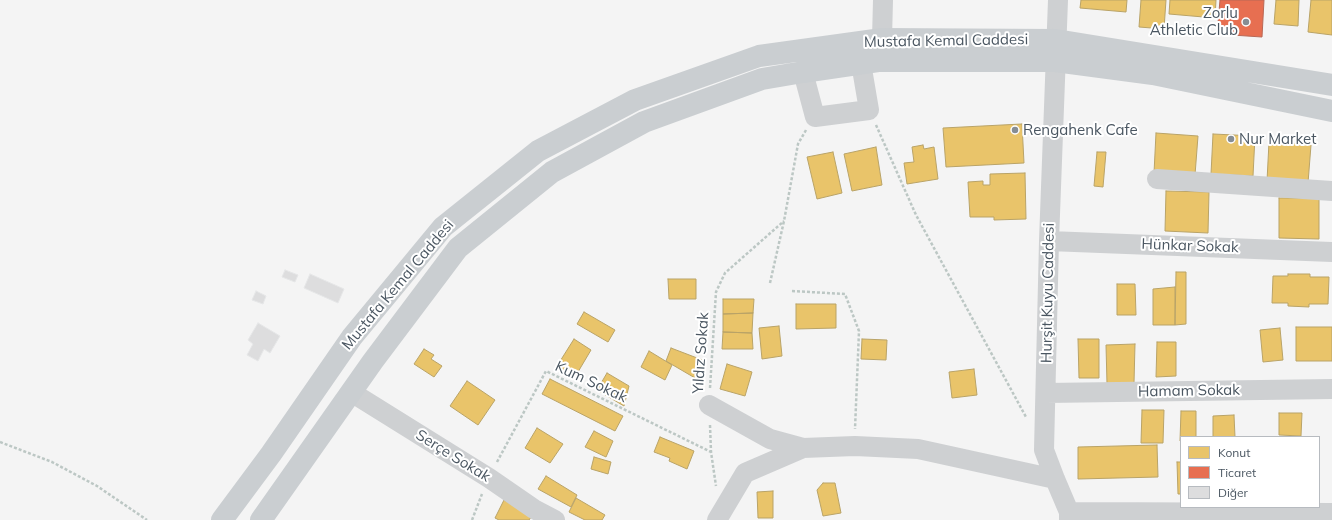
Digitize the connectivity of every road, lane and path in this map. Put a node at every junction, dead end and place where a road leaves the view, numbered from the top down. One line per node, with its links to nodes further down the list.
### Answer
1 (883, 0): 3 (street)
2 (1058, 0): 4 (street, Hurşit Kuyu Caddesi)
3 (882, 39): 4 (main road, Mustafa Kemal Caddesi); 34 (main road, Mustafa Kemal Caddesi)
4 (1056, 40): 5 (street, Hurşit Kuyu Caddesi); 8 (main road, Mustafa Kemal Caddesi)
5 (1055, 61): 6 (main road, Mustafa Kemal Caddesi); 10 (main road, Mustafa Kemal Caddesi); 15 (street, Hurşit Kuyu Caddesi)
6 (861, 63): 7 (main road, Mustafa Kemal Caddesi); 9 (street)
7 (803, 72): 11 (street); 20 (main road, Mustafa Kemal Caddesi)
8 (1332, 85)
9 (869, 110): 11 (street); 23 (path)
10 (1332, 111)
11 (814, 117): 14 (path)
12 (1157, 179): 13 (street)
13 (1332, 191)
14 (784, 221): 17 (path); 22 (path, Yıldız Sokak)
15 (1049, 241): 16 (street, Hünkar Sokak); 21 (street, Hurşit Kuyu Caddesi)
16 (1332, 252)
17 (770, 283)
18 (792, 291): 25 (path)
19 (1332, 389): 21 (street, Hamam Sokak)
20 (351, 392): 28 (street, Serçe Sokak); 35 (main road, Mustafa Kemal Caddesi)
21 (1046, 394): 29 (street, Hurşit Kuyu Caddesi)
22 (709, 405): 26 (street); 27 (path, Yıldız Sokak)
23 (1029, 422)
24 (0, 442): 33 (path)
25 (855, 446): 26 (street); 29 (street)
26 (803, 448): 32 (street)
27 (711, 452): 28 (path, Kum Sokak); 32 (path, Yıldız Sokak)
28 (489, 478): 36 (path, Kum Sokak); 37 (street, Serçe Sokak)
29 (1055, 479): 31 (street, Hurşit Kuyu Caddesi)
30 (1332, 513): 31 (street)
31 (1069, 516)
32 (718, 517)
33 (147, 520)
34 (222, 520)
35 (261, 520)
36 (472, 520)
37 (555, 520)

